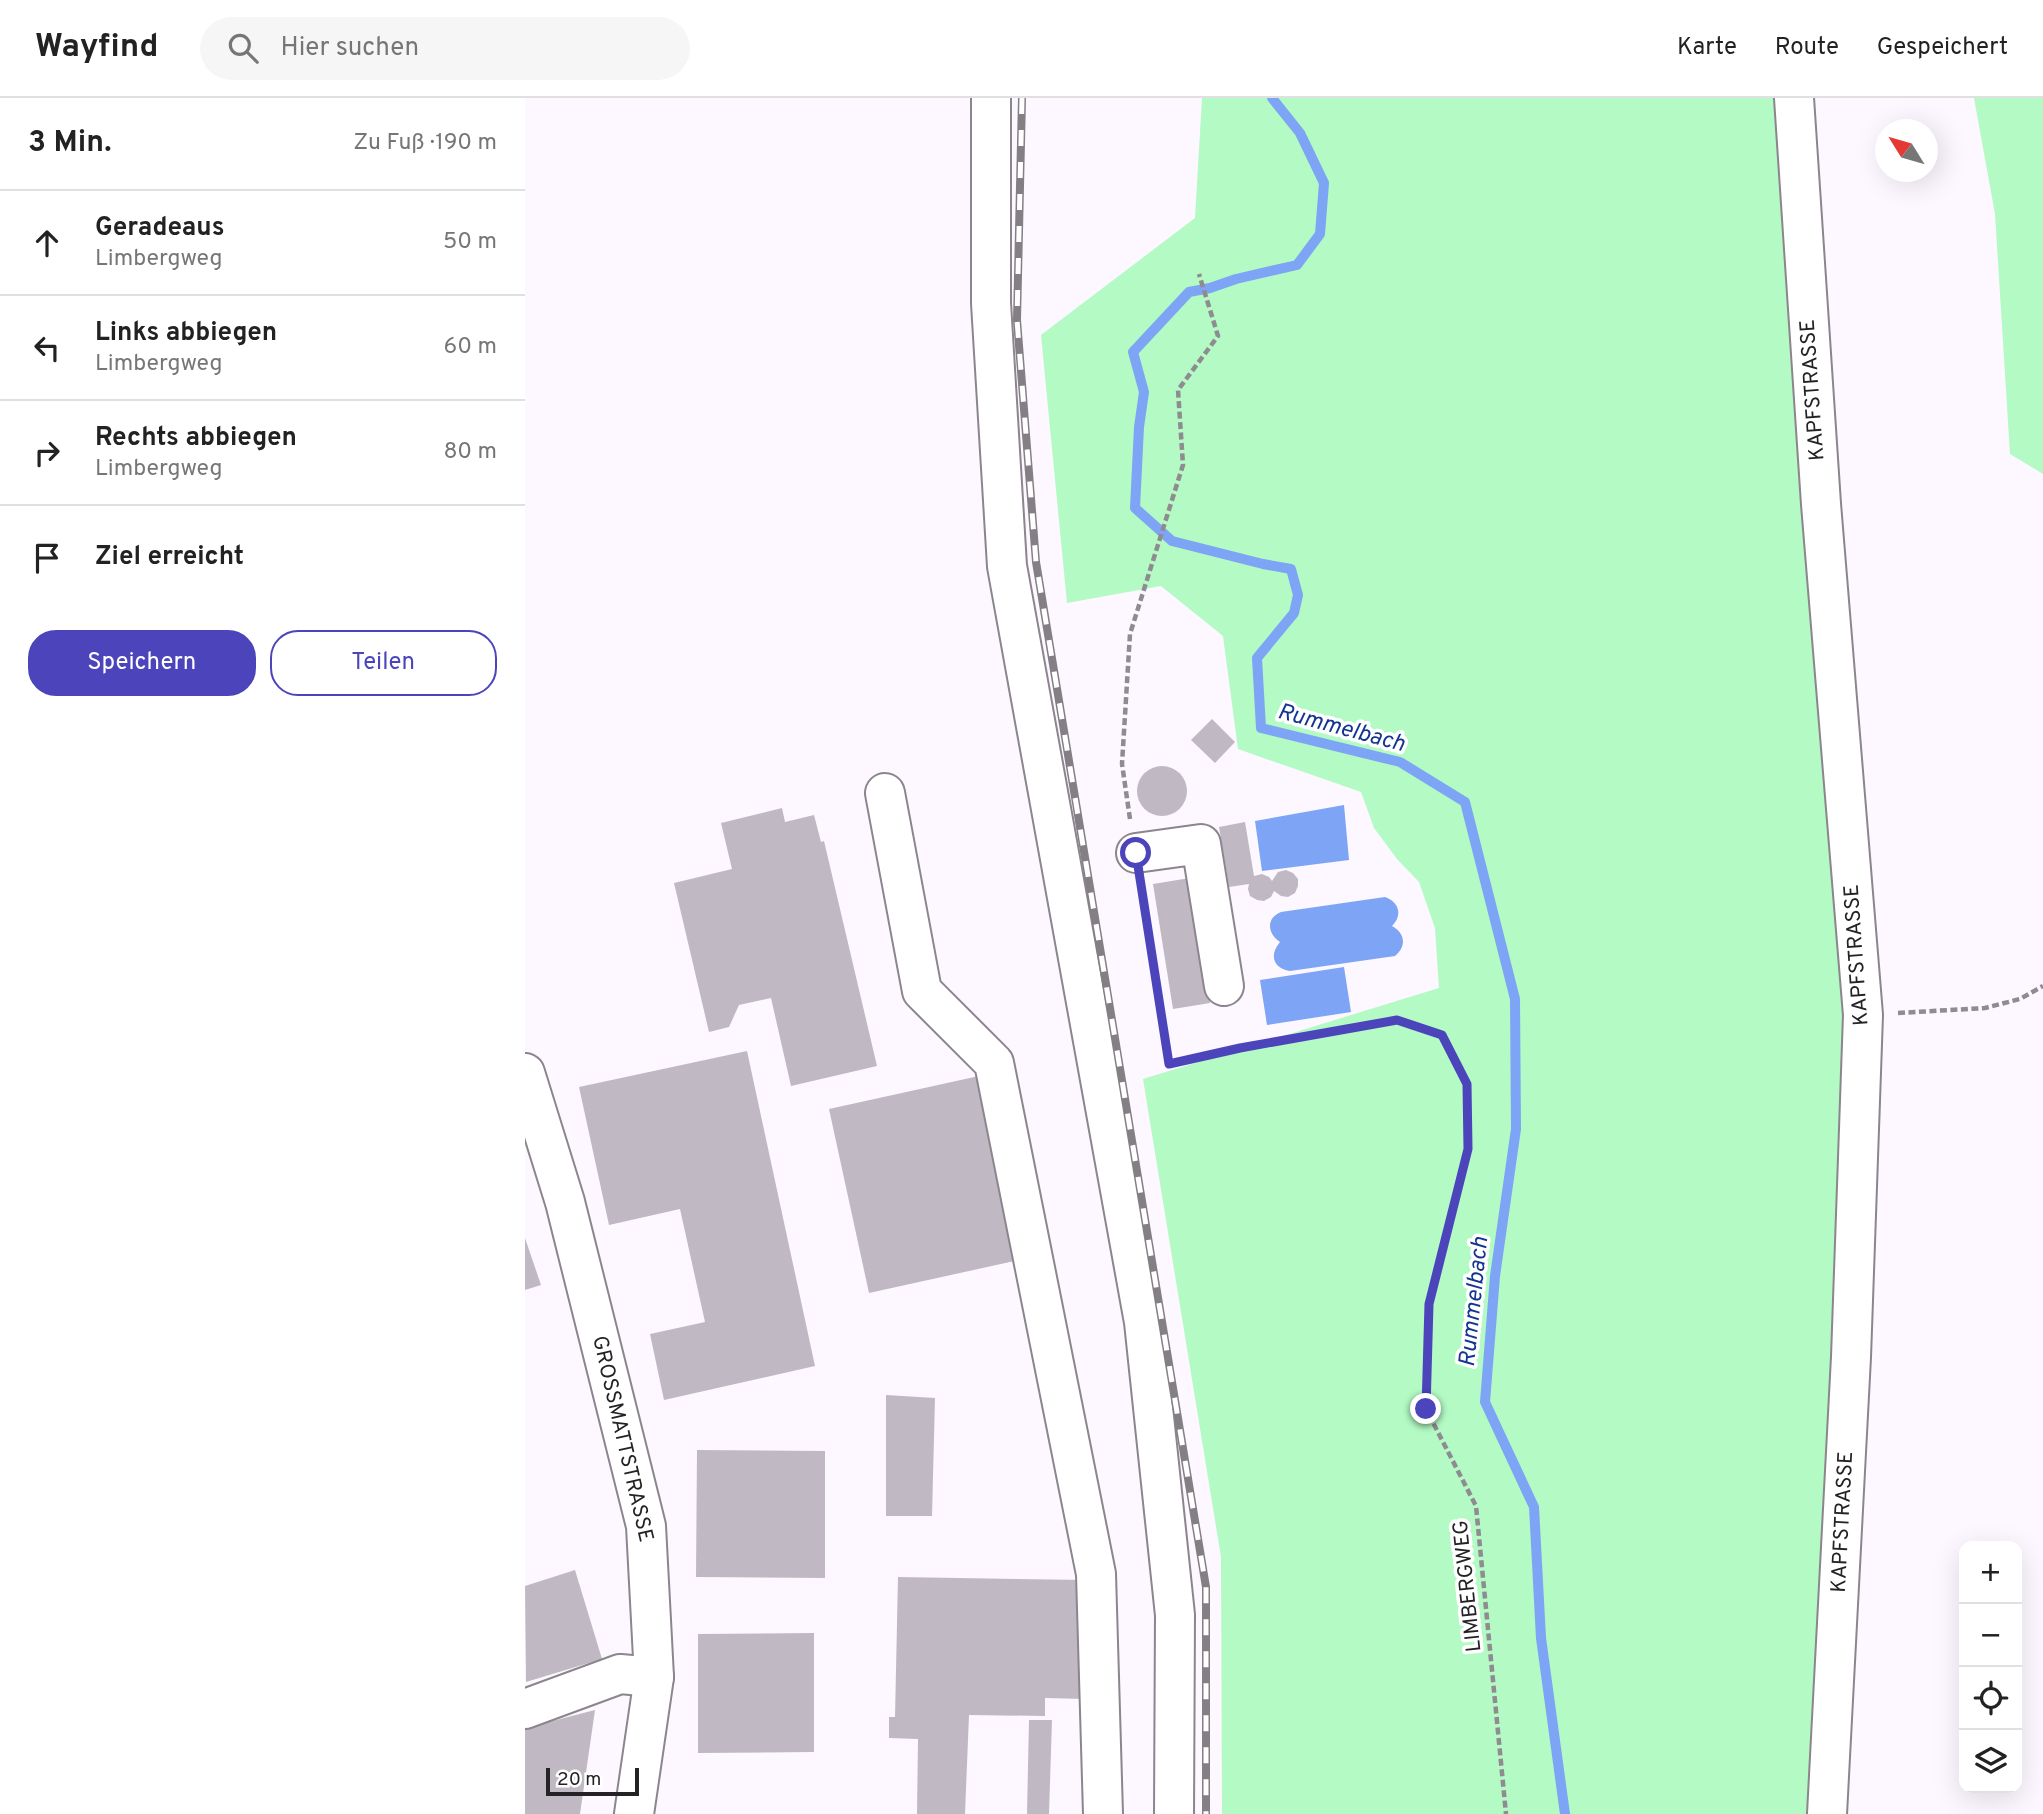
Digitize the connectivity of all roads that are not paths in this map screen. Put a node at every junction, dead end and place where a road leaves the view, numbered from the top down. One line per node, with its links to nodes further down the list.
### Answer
1 (991, 98): 11 (street)
2 (1794, 98): 12 (street, KAPFSTRASSE)
3 (885, 793): 10 (street)
4 (1136, 853): 5 (street)
5 (1224, 986)
6 (525, 1073): 7 (street, GROSSMATTSTRASSE)
7 (654, 1677): 8 (street); 9 (street, GROSSMATTSTRASSE)
8 (525, 1709)
9 (634, 1814)
10 (1103, 1814)
11 (1174, 1814)
12 (1828, 1814)

